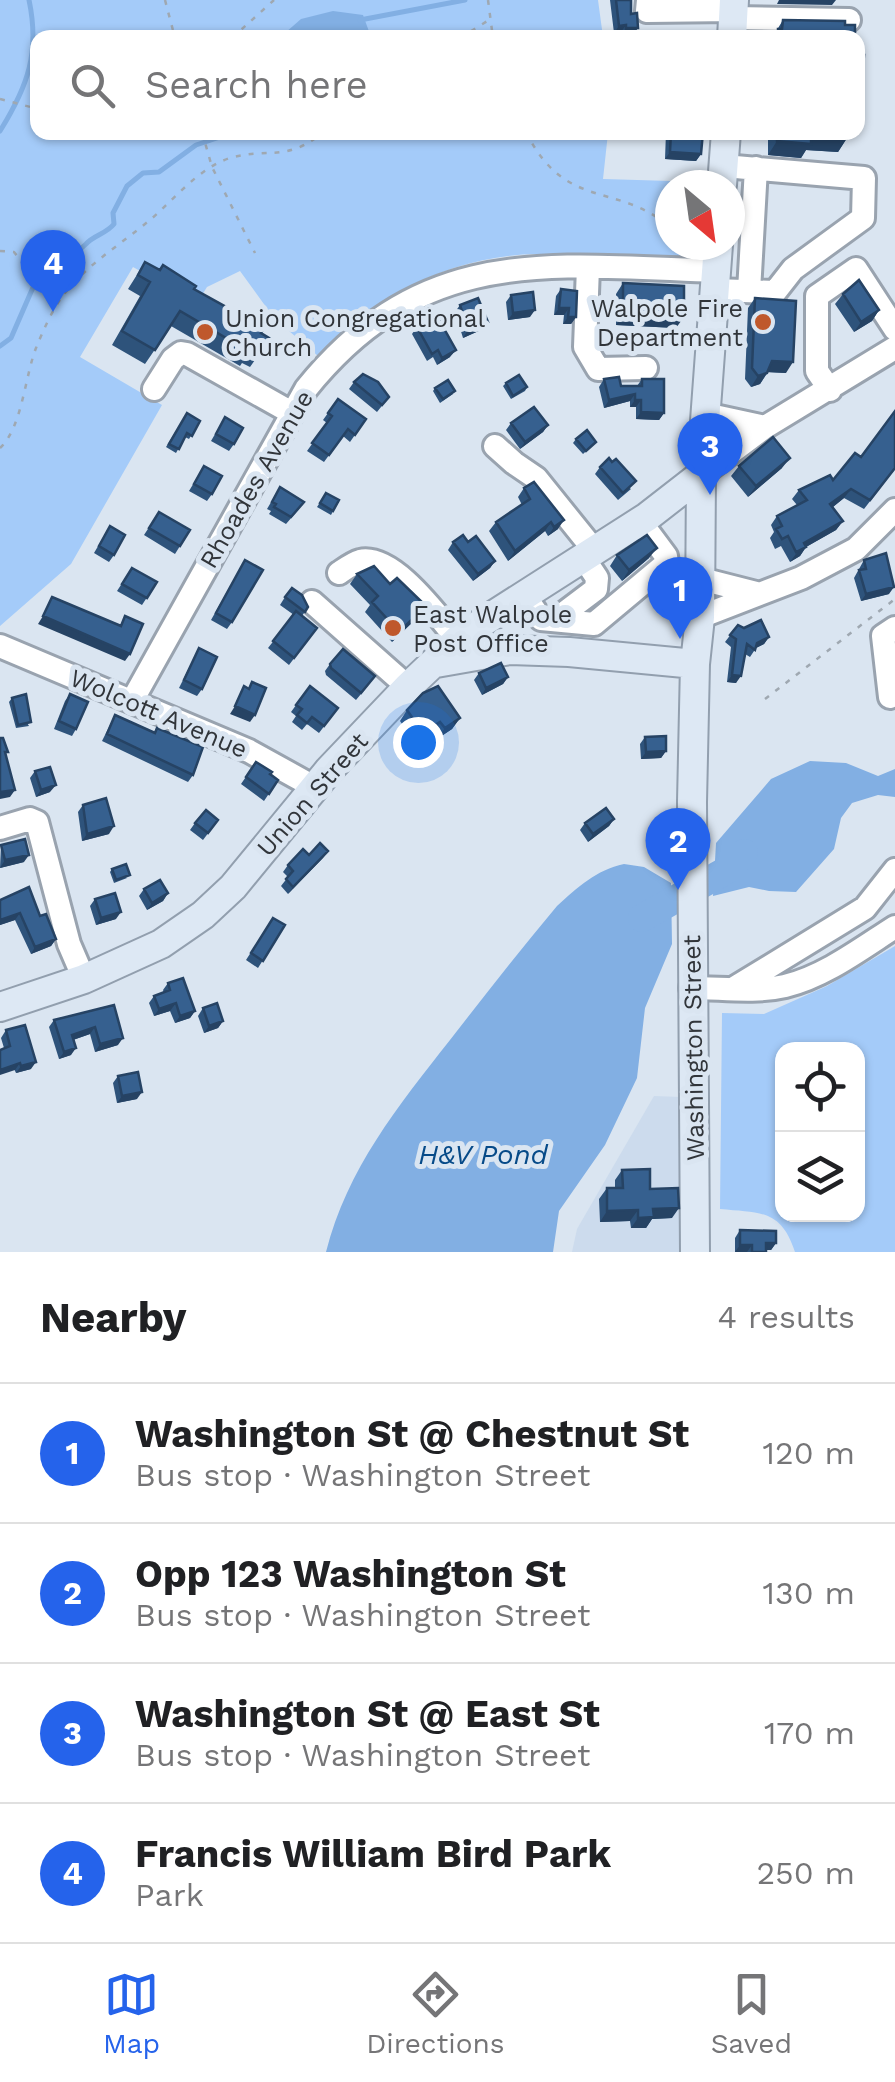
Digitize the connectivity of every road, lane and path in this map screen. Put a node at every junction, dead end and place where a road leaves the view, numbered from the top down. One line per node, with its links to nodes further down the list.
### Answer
1 (165, 0): 8 (path)
2 (274, 0): 9 (path)
3 (488, 0): 6 (path)
4 (648, 0): 5 (street)
5 (733, 16): 7 (street)
6 (490, 20): 10 (path); 11 (path)
7 (849, 20)
8 (173, 30)
9 (241, 30)
10 (473, 30)
11 (492, 30)
12 (0, 99): 13 (path)
13 (30, 107)
14 (204, 140): 18 (path)
15 (311, 140): 18 (path)
16 (530, 140): 22 (path)
17 (725, 140): 20 (main road)
18 (212, 167): 24 (path); 28 (path)
19 (756, 168): 21 (street); 27 (street); 27 (street, Rhoades Avenue)
20 (723, 170)
21 (745, 170)
22 (655, 215)
23 (0, 250): 28 (path)
24 (255, 253)
25 (588, 267): 26 (street, Rhoades Avenue); 31 (street); 34 (street, Rhoades Avenue)
26 (716, 268): 27 (street, Rhoades Avenue); 35 (main road, Washington Street)
27 (748, 291)
28 (62, 296): 38 (path)
29 (895, 329): 33 (street)
30 (895, 348): 33 (street)
31 (646, 368)
32 (154, 389): 34 (street)
33 (830, 390): 36 (street)
34 (292, 414): 59 (street, Rhoades Avenue)
35 (704, 414): 36 (street); 39 (main road, Washington Street)
36 (765, 426): 39 (street)
37 (495, 446): 42 (street)
38 (0, 448)
39 (701, 475): 41 (main road, Union Street); 44 (main road, Washington Street)
40 (895, 510): 45 (street)
41 (640, 521): 42 (main road, Union Street); 50 (street)
42 (588, 554): 46 (main road, Union Street); 50 (street)
43 (338, 572): 52 (street)
44 (701, 579): 45 (street); 49 (main road, Washington Street)
45 (756, 593): 49 (street)
46 (524, 594): 50 (street); 52 (main road, Union Street)
47 (895, 599): 58 (path)
48 (312, 602): 56 (street)
49 (700, 617): 55 (main road, Washington Street)
50 (555, 620)
51 (895, 628): 57 (street)
52 (458, 640): 54 (main road, Union Street)
53 (0, 646): 59 (street, Wolcott Avenue)
54 (434, 664): 55 (main road); 56 (main road, Union Street)
55 (695, 664): 64 (main road, Washington Street)
56 (408, 687): 60 (main road, Union Street)
57 (890, 697)
58 (765, 699)
59 (132, 701): 60 (street, Wolcott Avenue)
60 (314, 787): 65 (main road, Union Street)
61 (0, 828): 65 (street)
62 (895, 870): 66 (street)
63 (895, 928): 66 (street)
64 (691, 976): 66 (street); 68 (main road, Washington Street)
65 (84, 978): 67 (main road, Union Street)
66 (734, 989)
67 (0, 1007)
68 (695, 1252)

